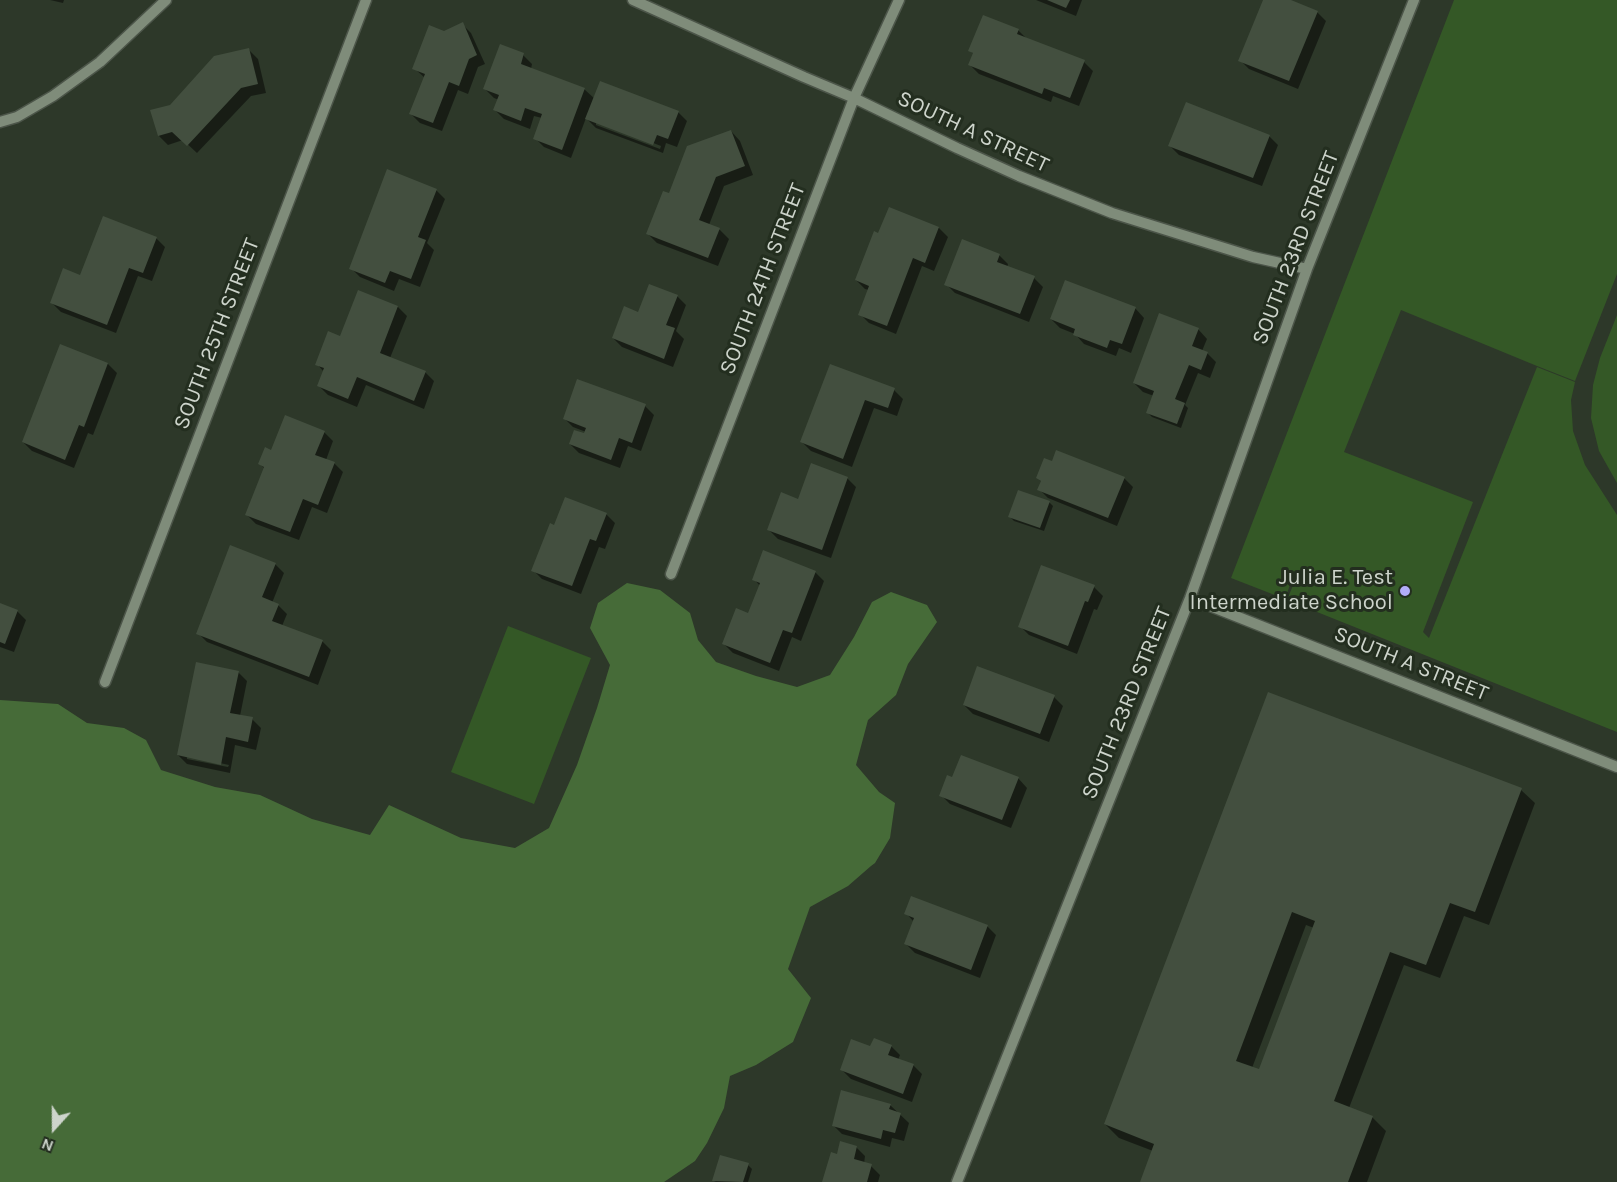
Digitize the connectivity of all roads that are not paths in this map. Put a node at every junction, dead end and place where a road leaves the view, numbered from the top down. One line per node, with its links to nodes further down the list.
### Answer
1 (166, 0): 7 (street)
2 (366, 0): 11 (street, SOUTH 25TH STREET)
3 (633, 0): 6 (street, SOUTH A STREET)
4 (898, 0): 6 (street, SOUTH 24TH STREET)
5 (1414, 0): 8 (street, SOUTH 23RD STREET)
6 (854, 98): 8 (street, SOUTH A STREET); 9 (street, SOUTH 24TH STREET)
7 (0, 122)
8 (1307, 269): 10 (street, SOUTH 23RD STREET)
9 (670, 574)
10 (1190, 598): 12 (street, SOUTH A STREET); 13 (street, SOUTH 23RD STREET)
11 (105, 682)
12 (1617, 767)
13 (957, 1182)

